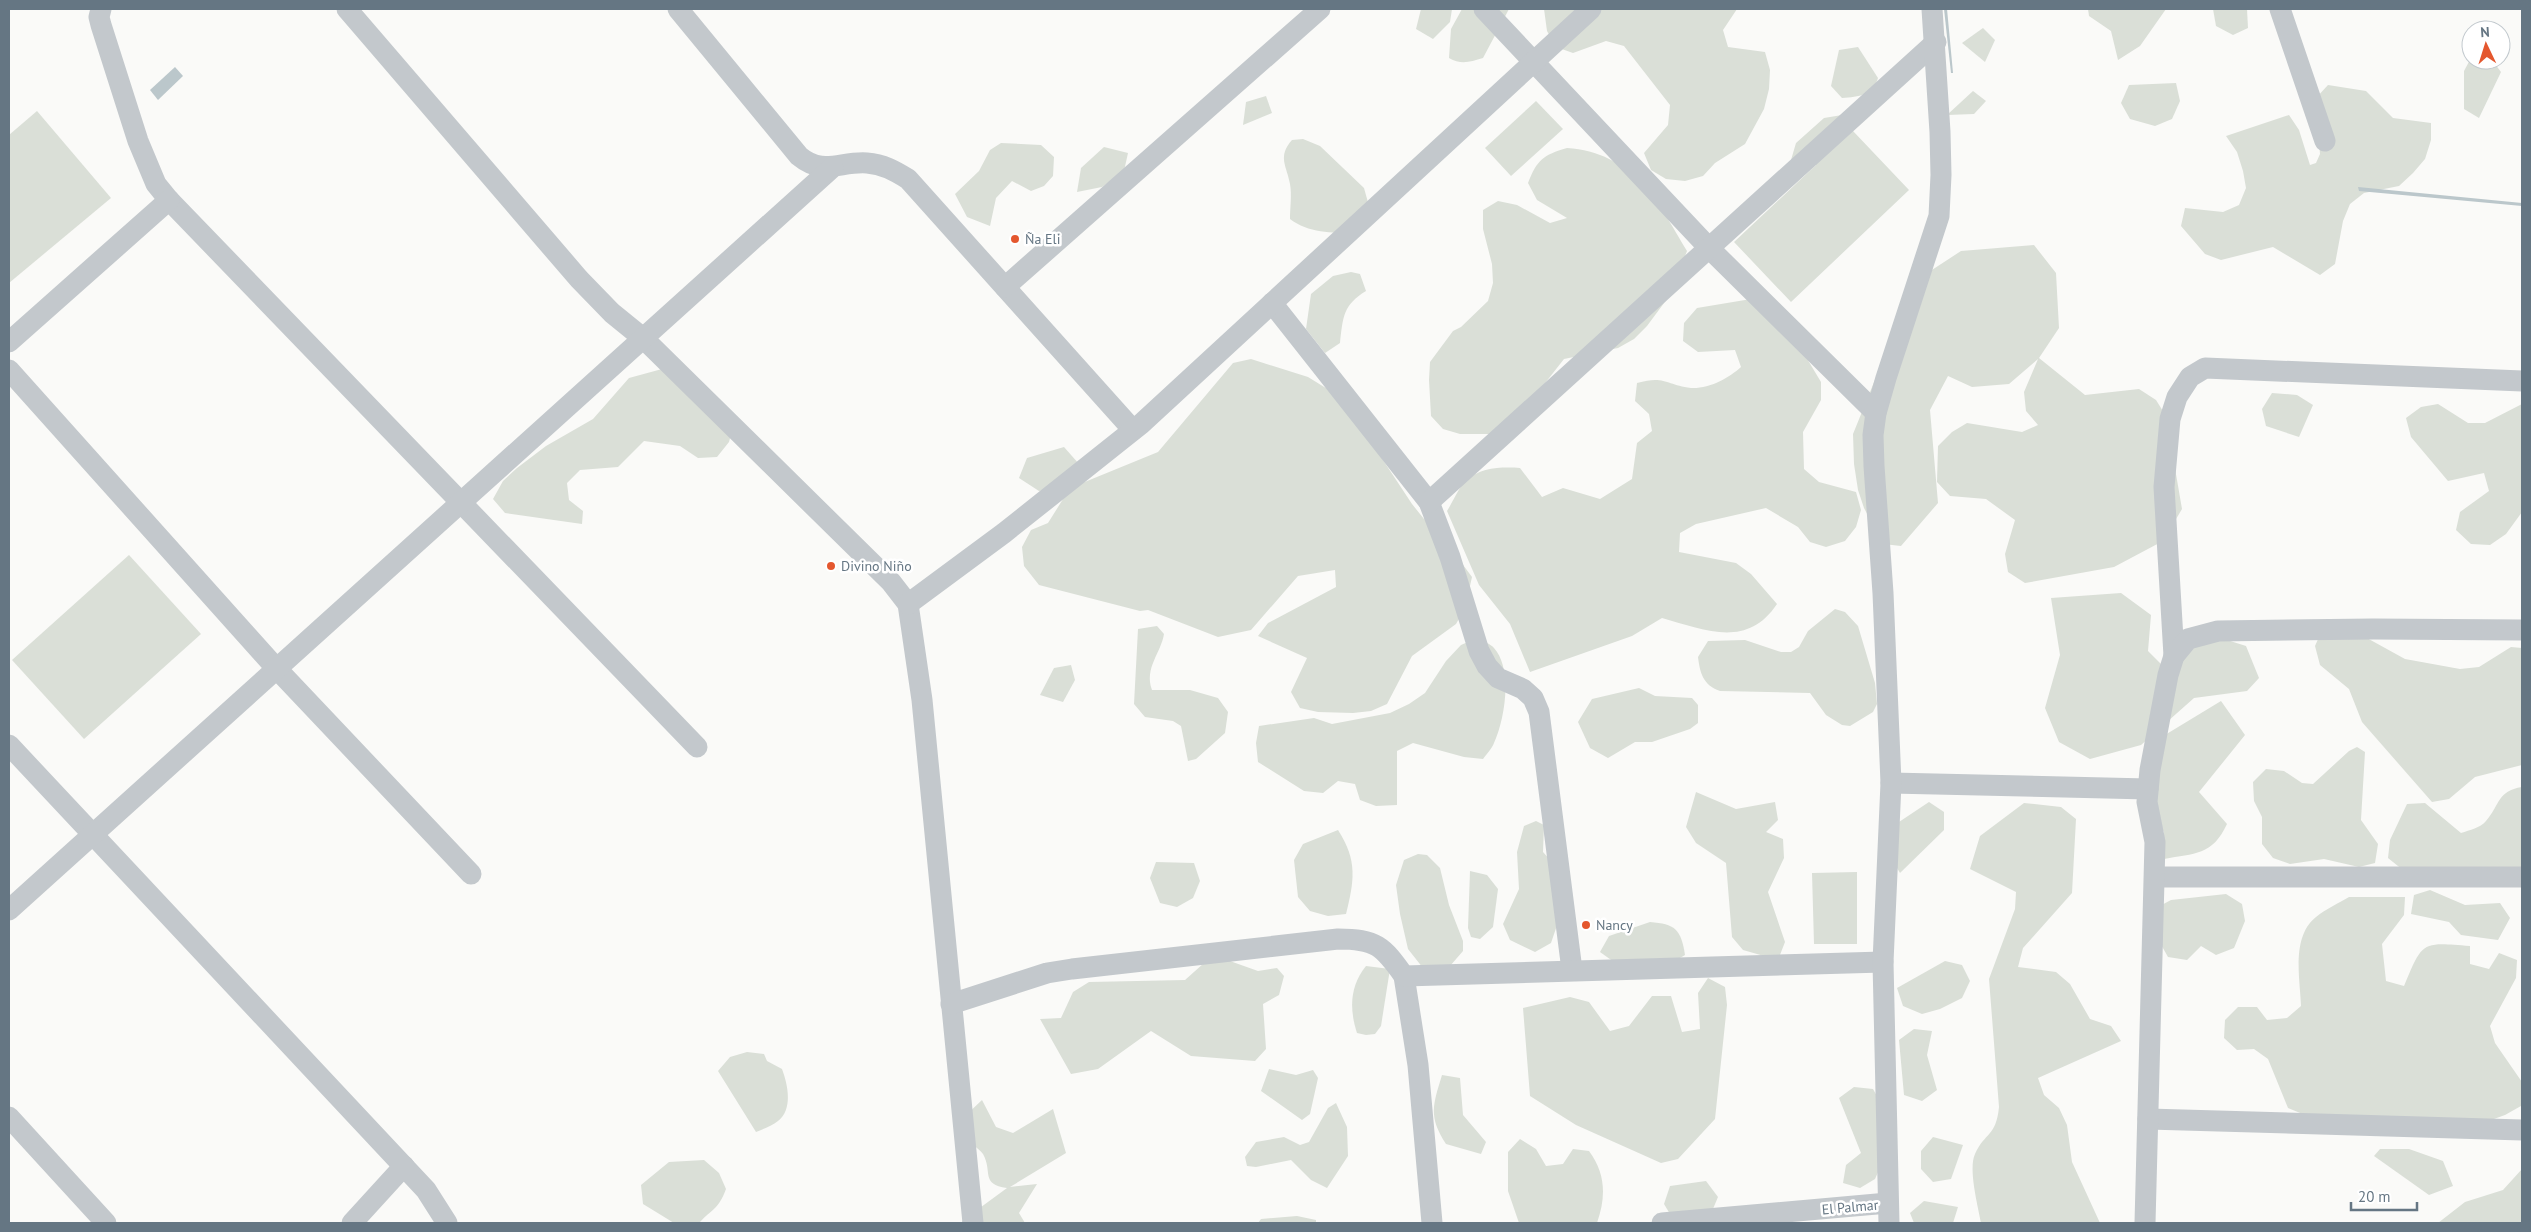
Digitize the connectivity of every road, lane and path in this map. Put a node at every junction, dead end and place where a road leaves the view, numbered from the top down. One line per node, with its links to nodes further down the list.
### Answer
1 (101, 9): 13 (street)
2 (347, 9): 17 (street)
3 (1320, 9): 15 (street)
4 (1484, 9): 10 (street)
5 (1591, 9): 10 (street)
6 (1932, 9): 9 (street)
7 (2280, 9): 11 (street)
8 (688, 12): 12 (street)
9 (1936, 42): 14 (street); 21 (street)
10 (1534, 62): 14 (street); 16 (street)
11 (2325, 141)
12 (833, 167): 15 (street); 17 (street)
13 (169, 200): 18 (street); 23 (street)
14 (1710, 249): 21 (street); 24 (street)
15 (1005, 287): 22 (street)
16 (1272, 303): 22 (street); 24 (street)
17 (644, 339): 23 (street); 25 (street)
18 (9, 342)
19 (9, 370): 28 (street)
20 (2522, 381): 27 (street)
21 (1876, 413): 31 (street)
22 (1133, 430): 25 (street)
23 (461, 502): 28 (street); 30 (street)
24 (1430, 502): 39 (street)
25 (909, 607): 41 (street)
26 (2522, 630): 27 (street)
27 (2174, 656): 32 (street)
28 (276, 668): 33 (street); 34 (street)
29 (9, 745): 33 (street)
30 (697, 747)
31 (1891, 783): 32 (street); 38 (street)
32 (2148, 789): 35 (street)
33 (93, 834): 37 (street); 45 (street)
34 (471, 874)
35 (2154, 877): 36 (street); 43 (street)
36 (2522, 877)
37 (9, 910)
38 (1883, 962): 39 (street); 46 (street)
39 (1572, 970): 40 (street)
40 (1404, 976): 41 (street); 51 (street)
41 (951, 1004): 50 (street)
42 (9, 1117): 47 (street)
43 (2148, 1119): 44 (street); 53 (street)
44 (2522, 1130)
45 (404, 1166): 48 (street); 49 (street)
46 (1889, 1213): 52 (street, El Palmar)
47 (106, 1223)
48 (352, 1223)
49 (447, 1223)
50 (973, 1223)
51 (1432, 1223)
52 (1662, 1223)
53 (2145, 1223)

